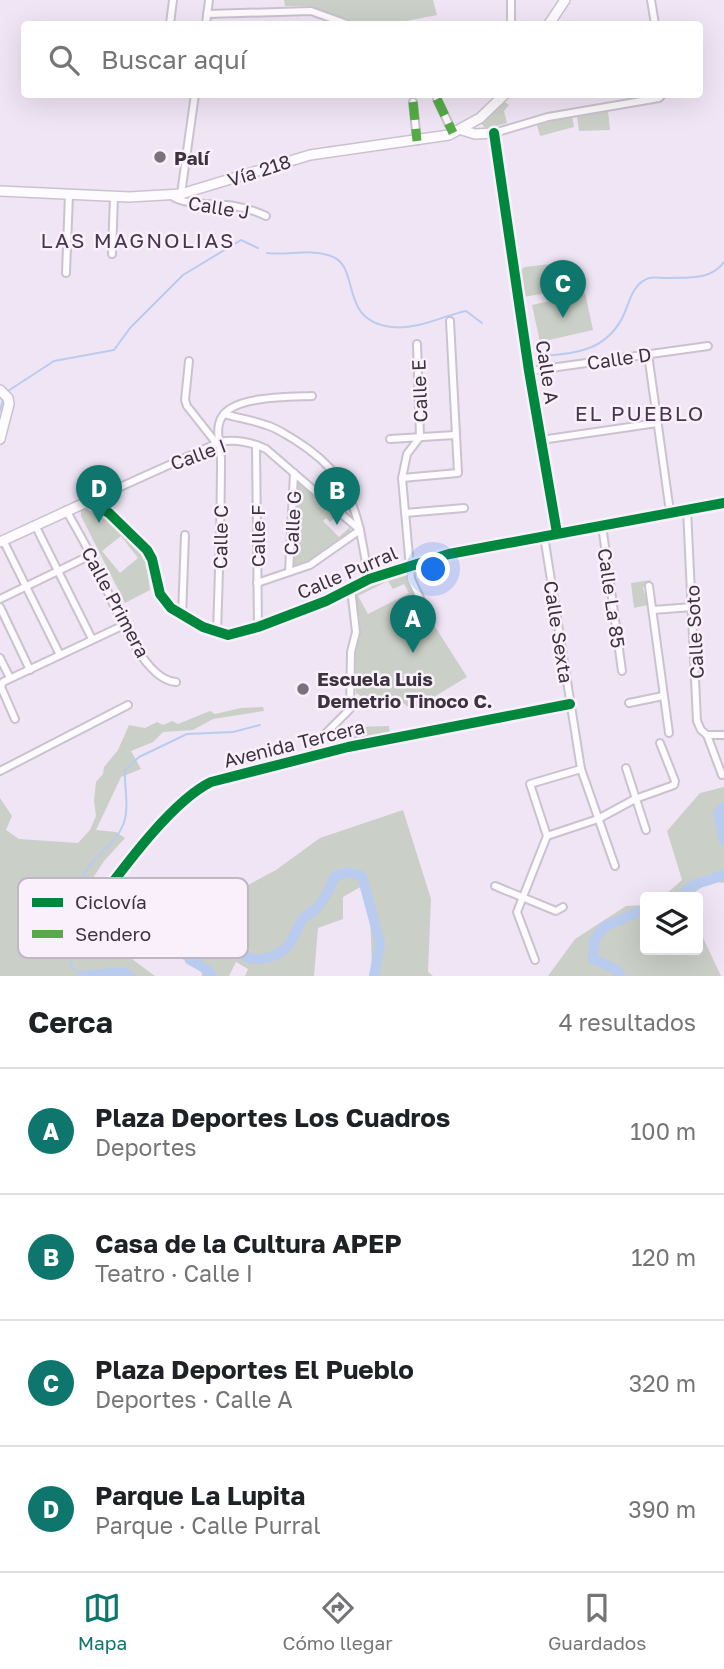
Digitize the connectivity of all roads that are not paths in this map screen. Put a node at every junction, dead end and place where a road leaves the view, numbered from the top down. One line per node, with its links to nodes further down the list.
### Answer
1 (173, 0): 7 (street)
2 (209, 0): 6 (street)
3 (511, 0): 10 (street)
4 (565, 0): 11 (street)
5 (651, 0): 12 (street)
6 (207, 14): 8 (street); 9 (street)
7 (170, 21)
8 (206, 21)
9 (339, 21)
10 (511, 21)
11 (551, 21)
12 (654, 21)
13 (194, 98): 23 (street)
14 (501, 98): 18 (street, Vía 218)
15 (659, 98): 19 (street)
16 (437, 99): 18 (street)
17 (413, 102): 20 (street)
18 (457, 132): 19 (street); 20 (street, Vía 218)
19 (494, 133): 33 (street, Calle A)
20 (417, 141): 23 (street, Vía 218)
21 (0, 191): 22 (street, Vía 218)
22 (69, 194): 24 (street, Vía 218); 27 (street)
23 (176, 195): 24 (street, Vía 218); 25 (street, Calle J)
24 (114, 196): 26 (street)
25 (266, 216)
26 (112, 254)
27 (66, 273)
28 (450, 321): 38 (street)
29 (417, 344): 39 (street, Calle E)
30 (708, 346): 31 (street, Calle D)
31 (648, 354): 33 (street, Calle D); 37 (street)
32 (189, 361): 43 (street)
33 (529, 371): 42 (street, Calle A)
34 (3, 393): 40 (street)
35 (312, 396): 36 (street)
36 (224, 414): 43 (street, Calle C); 56 (street)
37 (657, 423): 42 (street); 52 (street)
38 (456, 435): 39 (street); 46 (street)
39 (420, 437): 41 (street); 46 (street)
40 (0, 439)
41 (390, 439)
42 (541, 440): 57 (street, Calle A)
43 (218, 443): 44 (street, Calle I); 47 (street, Calle I); 78 (street, Calle C)
44 (256, 445): 45 (street, Calle I); 66 (street, Calle F)
45 (294, 473): 56 (street, Calle I); 64 (street, Calle G)
46 (402, 478): 53 (street)
47 (89, 501): 51 (street); 75 (street)
48 (724, 503): 50 (street, Calle Purral)
49 (464, 509): 53 (street)
50 (687, 509): 52 (street, Calle Purral); 73 (street, Calle Soto)
51 (66, 510): 55 (street); 61 (street, Calle Primera)
52 (670, 512): 54 (street, Calle Purral)
53 (405, 513): 62 (street)
54 (602, 524): 57 (street, Calle Purral); 83 (street, Calle La 85)
55 (35, 525): 60 (street); 63 (street)
56 (360, 530): 64 (street); 65 (street)
57 (557, 533): 59 (street, Calle Purral)
58 (185, 535): 75 (street)
59 (544, 536): 62 (street, Calle Purral); 88 (street, Calle Sexta)
60 (1, 541): 67 (street)
61 (91, 555): 63 (street); 76 (street, Calle Primera)
62 (410, 565): 65 (street, Calle Purral); 70 (street)
63 (60, 570): 67 (street); 79 (street)
64 (289, 572): 66 (street)
65 (369, 579): 69 (street, Calle Purral)
66 (257, 583): 77 (street, Calle F)
67 (26, 585): 71 (street); 80 (street)
68 (649, 586): 74 (street)
69 (351, 589): 77 (street, Calle Purral); 95 (street)
70 (420, 598)
71 (0, 599)
72 (0, 607): 82 (street)
73 (692, 607): 74 (street); 92 (street, Calle Soto)
74 (653, 610): 86 (street)
75 (182, 615): 78 (street)
76 (124, 625): 79 (street); 85 (street, Calle Primera)
77 (258, 627): 78 (street, Calle Purral)
78 (217, 632)
79 (92, 639): 80 (street)
80 (61, 655): 82 (street)
81 (0, 658): 84 (street)
82 (30, 670): 84 (street)
83 (622, 671)
84 (10, 678): 90 (street)
85 (176, 681)
86 (663, 696): 87 (street); 91 (street)
87 (629, 703)
88 (570, 704): 95 (street, Avenida Tercera); 97 (street, Calle Sexta)
89 (128, 705): 98 (street)
90 (15, 719)
91 (669, 733)
92 (706, 735): 93 (street); 99 (street, Calle Soto)
93 (724, 735)
94 (660, 743): 100 (street)
95 (313, 755): 105 (street, Avenida Tercera)
96 (626, 768): 100 (street)
97 (581, 769): 101 (street, Calle Sexta); 103 (street)
98 (0, 771)
99 (722, 775)
100 (635, 799): 101 (street); 102 (street)
101 (598, 819): 103 (street); 104 (street, Calle Sexta)
102 (646, 830)
103 (547, 836): 107 (street)
104 (615, 866)
105 (117, 878)
106 (495, 886): 107 (street)
107 (522, 898): 108 (street); 109 (street)
108 (563, 907)
109 (535, 960)

